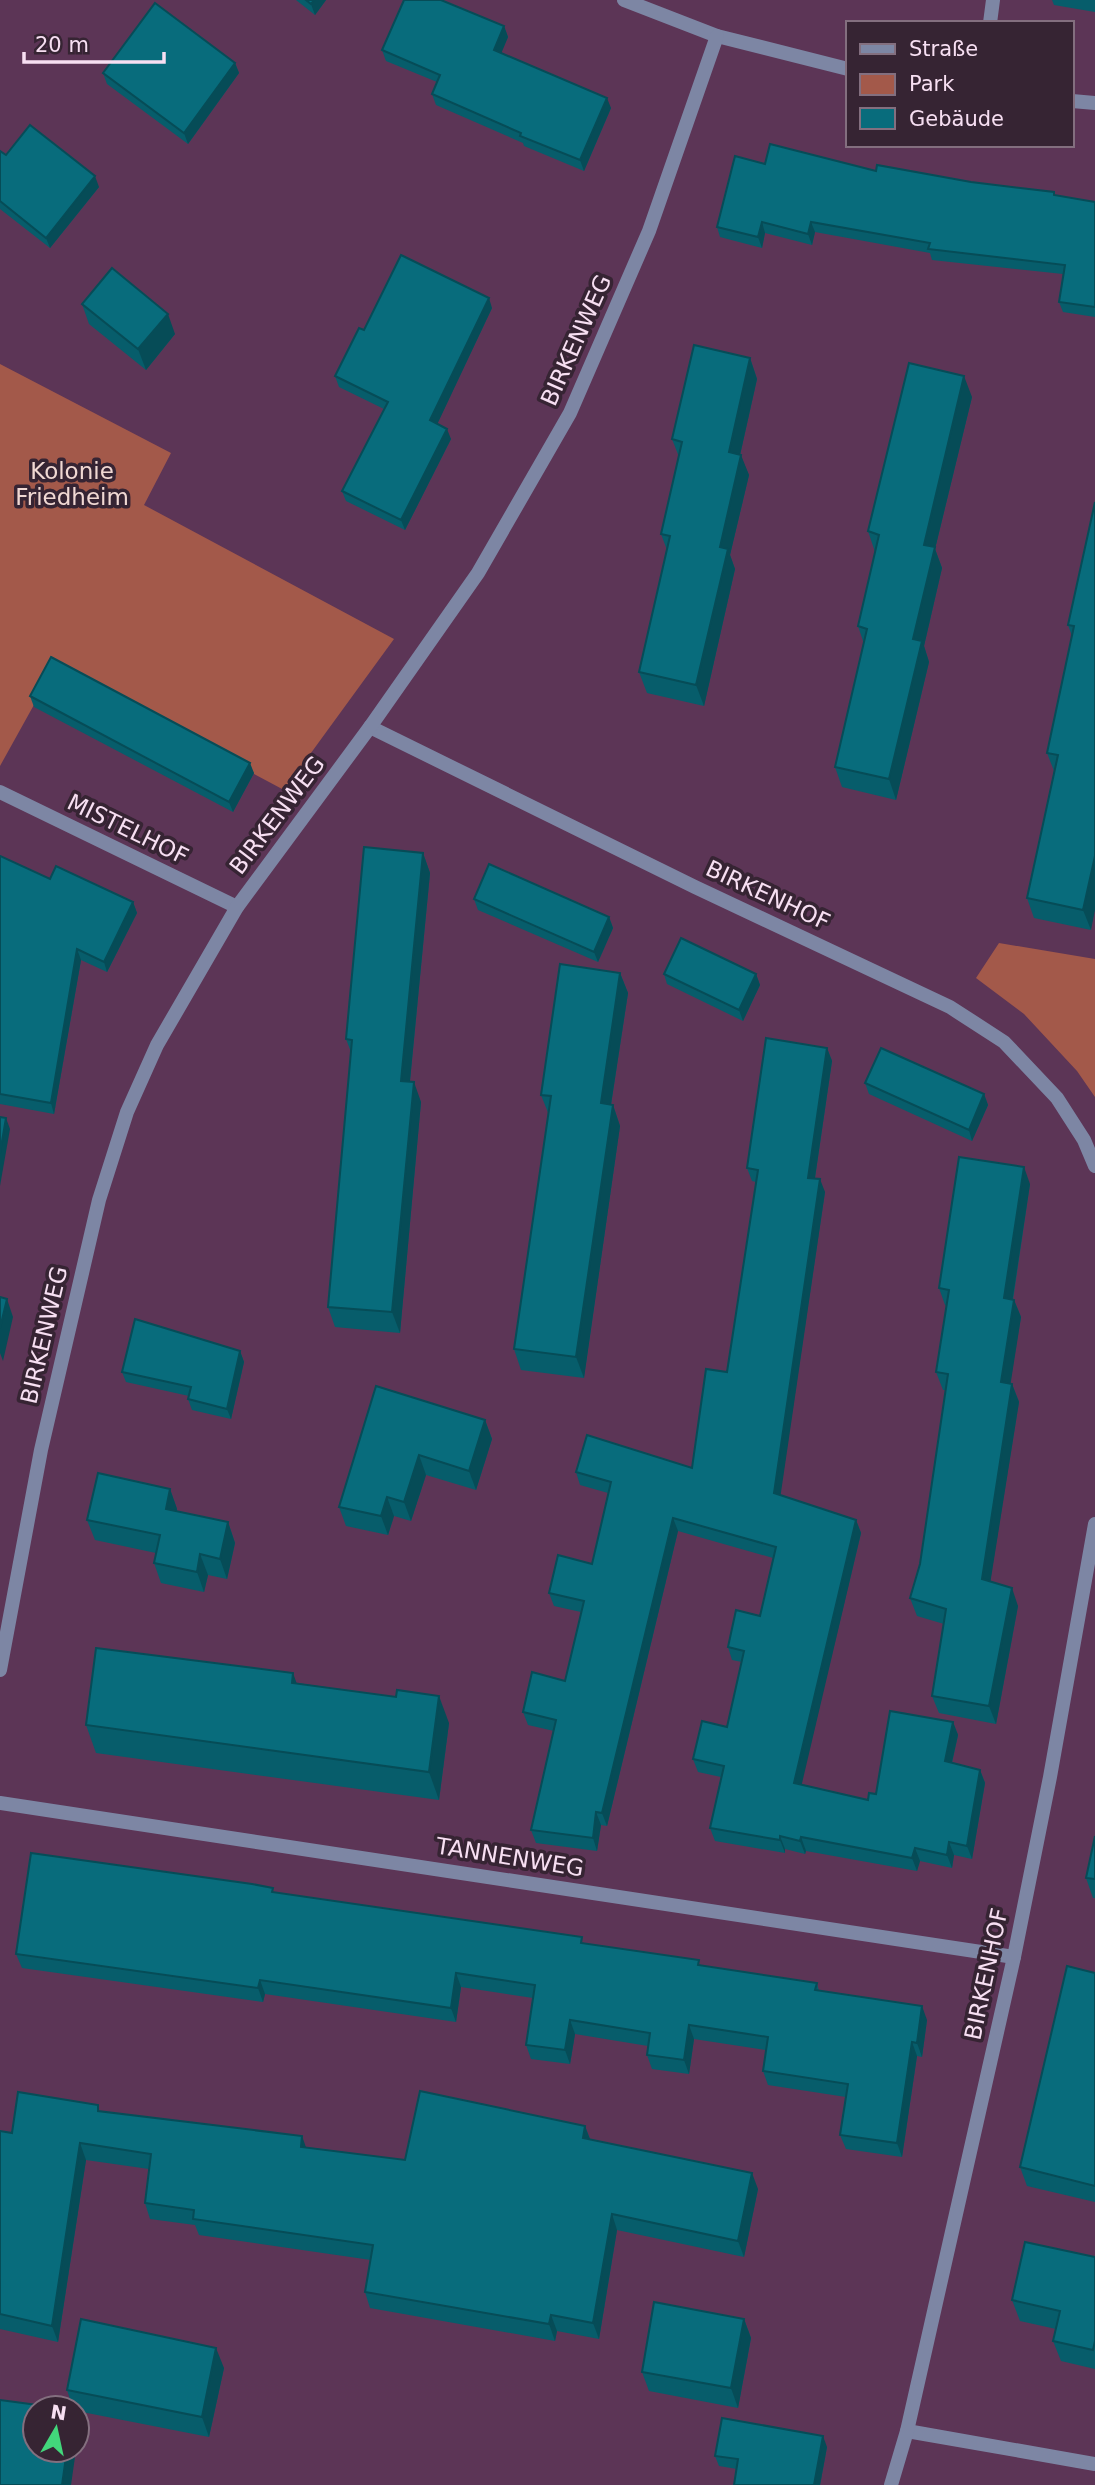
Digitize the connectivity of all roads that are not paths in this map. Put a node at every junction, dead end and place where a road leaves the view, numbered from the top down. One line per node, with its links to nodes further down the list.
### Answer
1 (624, 0): 4 (street)
2 (993, 0): 3 (street)
3 (990, 21)
4 (717, 36): 5 (street); 8 (street, BIRKENWEG)
5 (846, 68)
6 (1074, 101): 7 (street)
7 (1095, 103)
8 (370, 727): 10 (street, BIRKENWEG); 11 (street, BIRKENHOF)
9 (0, 792): 10 (street, MISTELHOF)
10 (237, 907): 13 (street, BIRKENWEG)
11 (1095, 1166)
12 (1095, 1524): 15 (street, BIRKENHOF)
13 (0, 1670)
14 (0, 1803): 15 (street, TANNENWEG)
15 (1014, 1956): 16 (street, BIRKENHOF)
16 (907, 2431): 17 (street); 18 (street, BIRKENHOF)
17 (1095, 2465)
18 (891, 2485)

